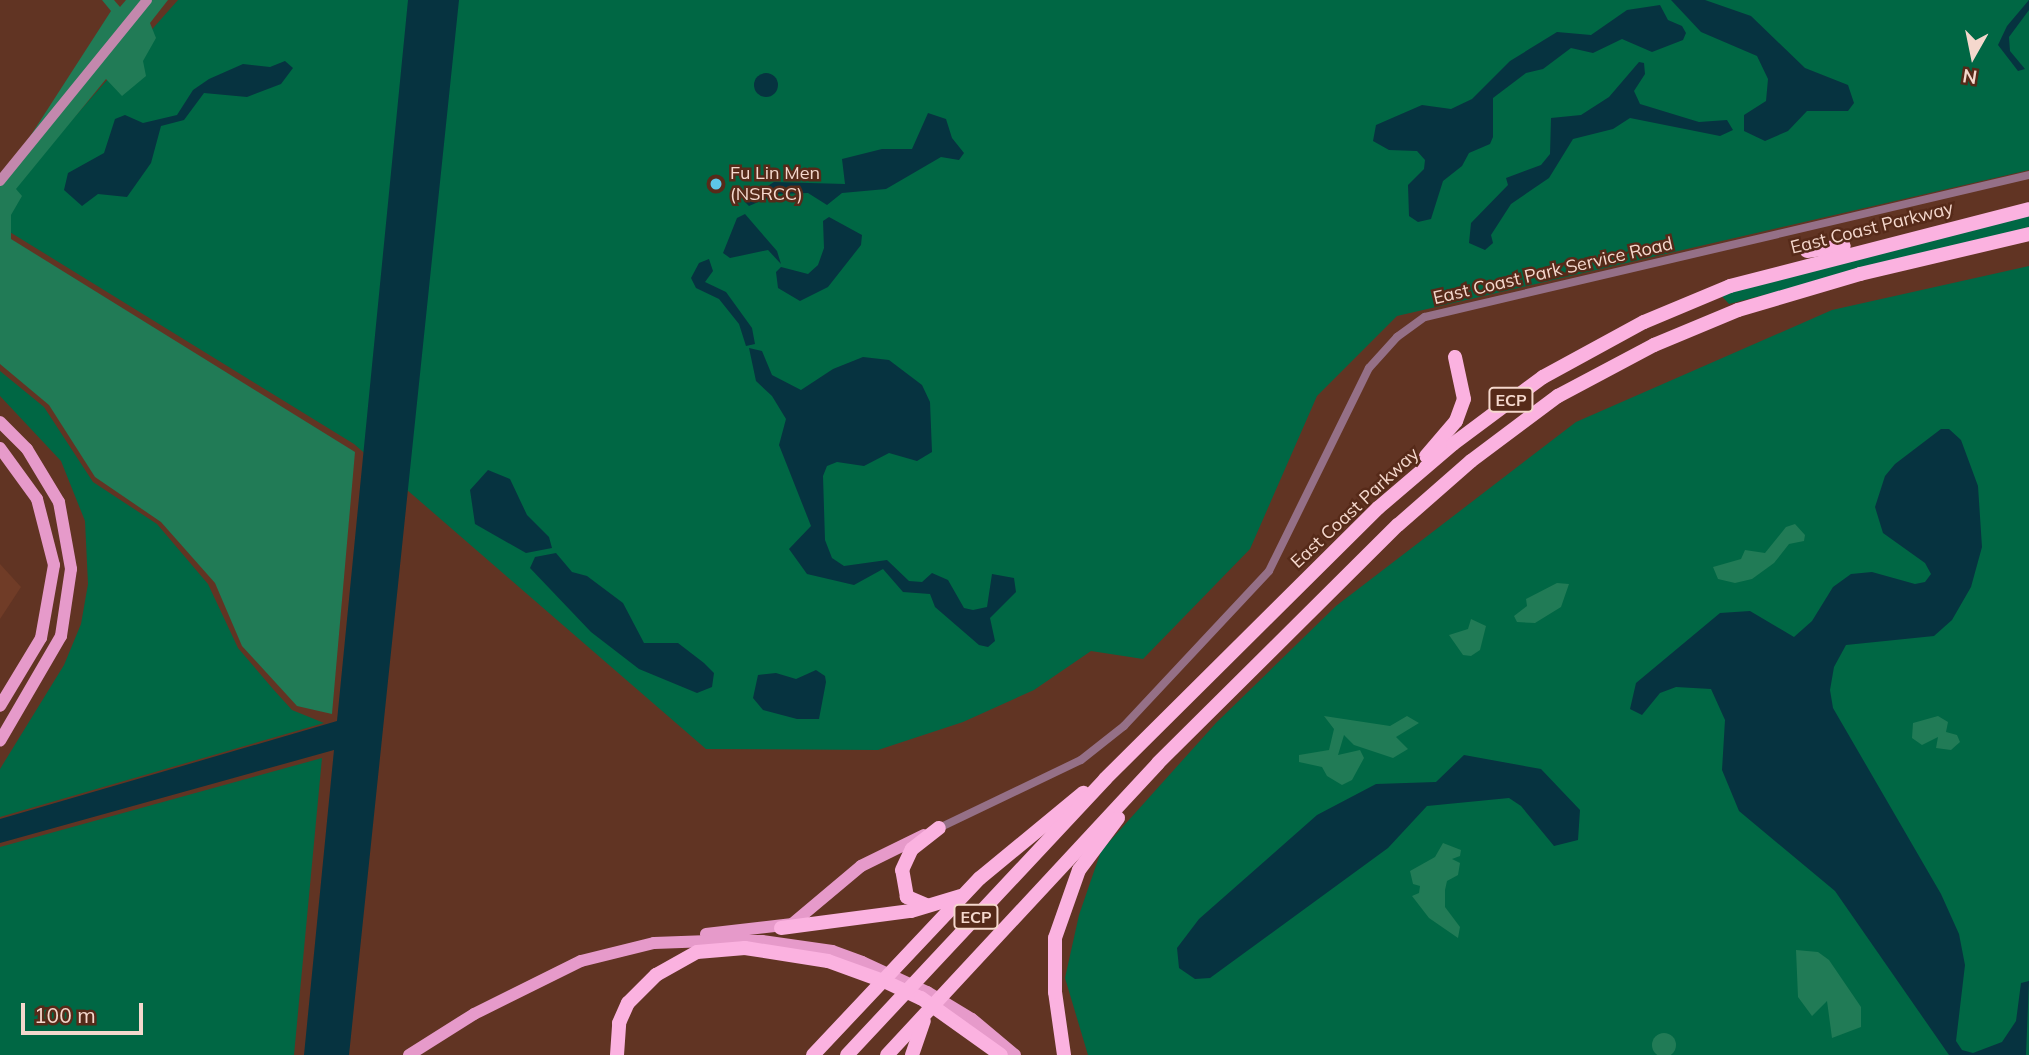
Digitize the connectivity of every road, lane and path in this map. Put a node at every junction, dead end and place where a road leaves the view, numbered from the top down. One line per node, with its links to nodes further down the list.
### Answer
1 (147, 0): 3 (street)
2 (2029, 175): 16 (street, East Coast Park Service Road)
3 (0, 181)
4 (2029, 209): 6 (highway, East Coast Parkway / ECP)
5 (2029, 234): 15 (highway, ECP)
6 (1913, 236): 7 (highway); 11 (highway, East Coast Parkway / ECP)
7 (1807, 251)
8 (1455, 357): 11 (highway)
9 (0, 422): 13 (main road)
10 (0, 448): 12 (main road)
11 (1378, 508): 14 (highway, East Coast Parkway / ECP)
12 (0, 706)
13 (0, 741)
14 (1105, 779): 17 (highway); 27 (highway, East Coast Parkway / ECP)
15 (1136, 787): 22 (highway, ECP); 32 (highway)
16 (939, 828): 18 (highway); 19 (main road)
17 (964, 895): 18 (highway); 26 (highway)
18 (934, 905): 19 (highway)
19 (781, 928): 20 (main road)
20 (654, 943): 21 (main road); 24 (main road)
21 (859, 966): 23 (highway); 25 (highway)
22 (929, 1010): 28 (highway, ECP); 29 (highway)
23 (970, 1023): 30 (highway); 31 (main road)
24 (409, 1055)
25 (617, 1055)
26 (813, 1055)
27 (847, 1055)
28 (887, 1055)
29 (912, 1055)
30 (1001, 1055)
31 (1015, 1055)
32 (1064, 1055)

